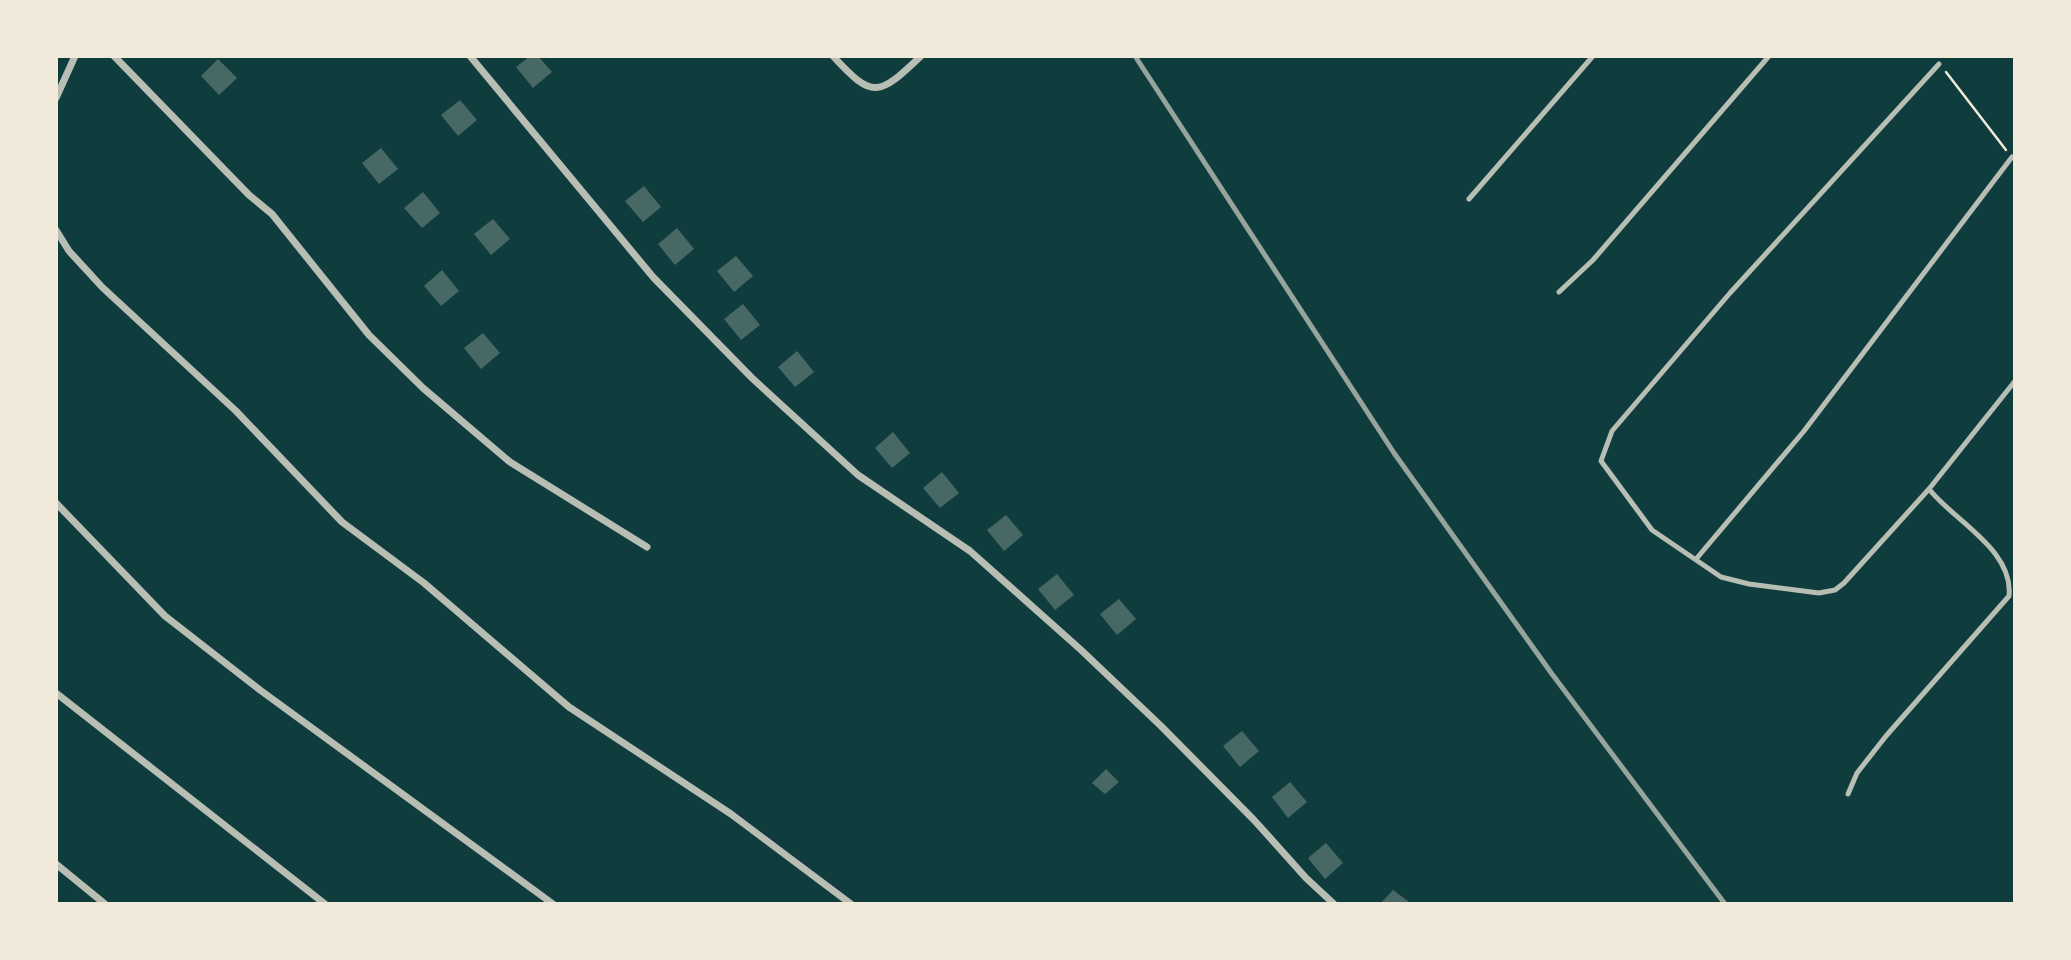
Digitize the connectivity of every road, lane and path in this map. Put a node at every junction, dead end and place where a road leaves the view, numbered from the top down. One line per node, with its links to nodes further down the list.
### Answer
1 (75, 56): 9 (street)
2 (114, 56): 17 (street)
3 (470, 56): 26 (street)
4 (833, 56): 5 (street)
5 (921, 56)
6 (1593, 56): 11 (lane)
7 (1769, 56): 13 (lane)
8 (1939, 65): 10 (path); 18 (lane)
9 (56, 98)
10 (2012, 157): 18 (lane)
11 (1469, 200)
12 (56, 230): 25 (street)
13 (1559, 292)
14 (2015, 381): 15 (lane)
15 (1929, 489): 18 (lane); 20 (lane)
16 (56, 503): 24 (street)
17 (647, 547)
18 (1697, 558)
19 (56, 692): 23 (street)
20 (1847, 794)
21 (56, 864): 22 (street)
22 (105, 904)
23 (325, 904)
24 (553, 904)
25 (851, 904)
26 (1334, 904)

